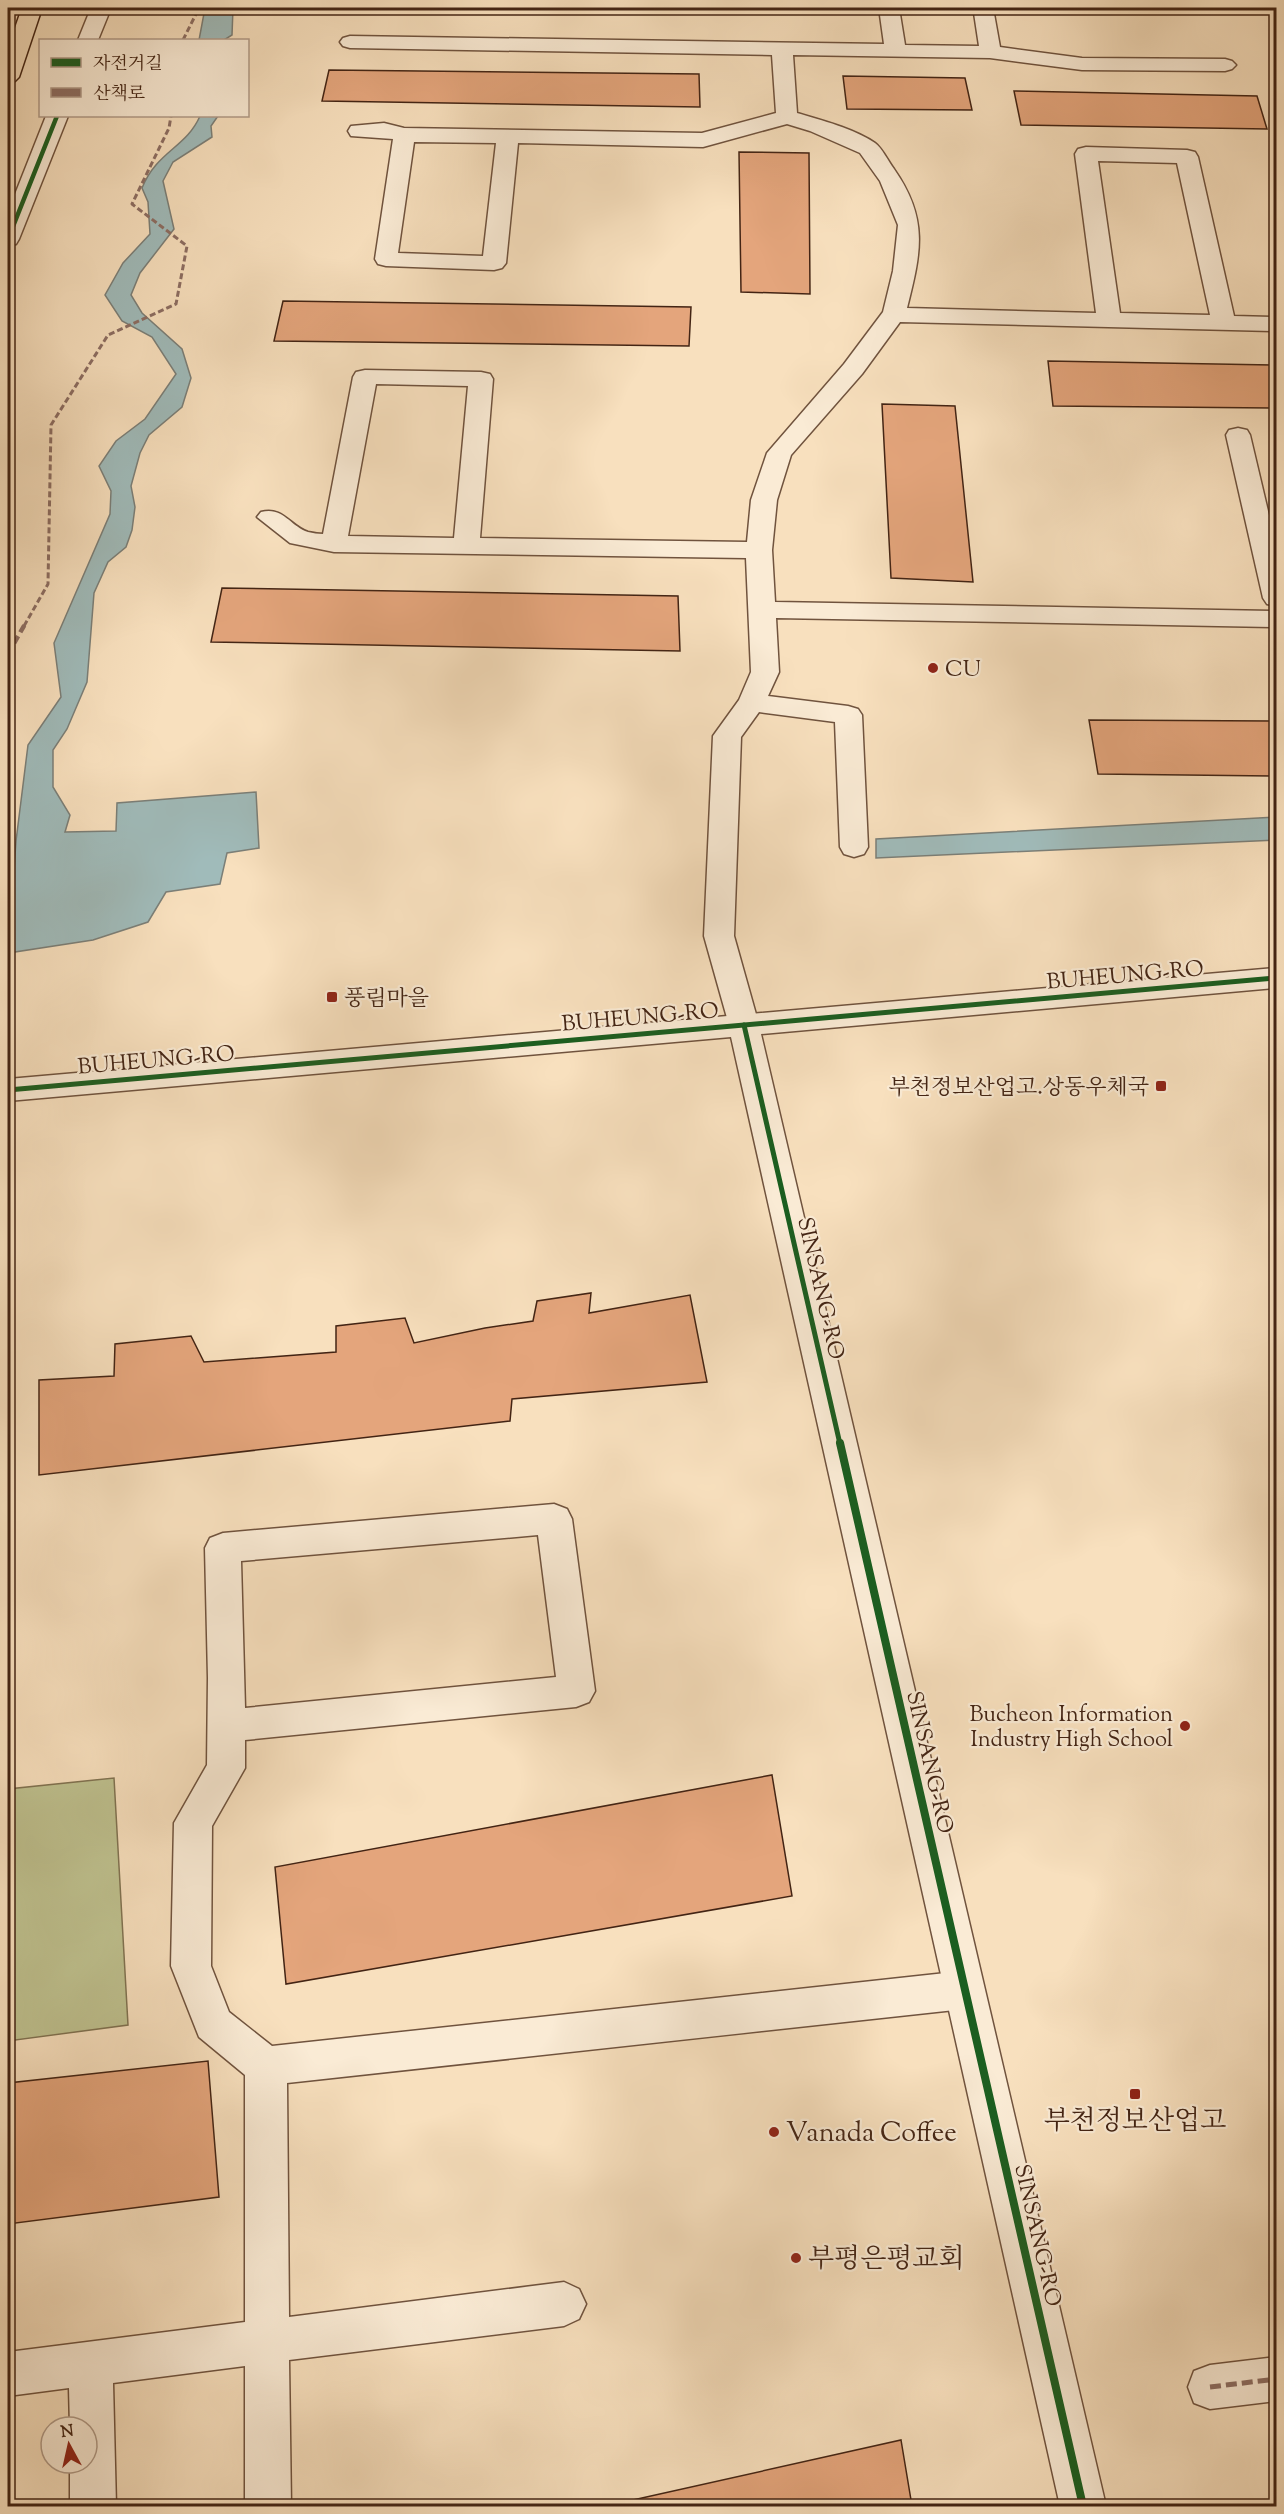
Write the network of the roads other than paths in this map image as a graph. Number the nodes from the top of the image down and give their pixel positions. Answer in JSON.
{"nodes":[{"id":1,"x":32,"y":8,"type":"edge"},
{"id":2,"x":101,"y":8,"type":"edge"},
{"id":3,"x":889,"y":8,"type":"edge"},
{"id":4,"x":977,"y":8,"type":"edge"},
{"id":5,"x":88,"y":39,"type":"edge"},
{"id":6,"x":350,"y":42,"type":"dead end"},
{"id":7,"x":782,"y":49,"type":"junction"},
{"id":8,"x":895,"y":51,"type":"junction"},
{"id":9,"x":990,"y":52,"type":"junction"},
{"id":10,"x":1225,"y":65,"type":"dead end"},
{"id":11,"x":8,"y":77,"type":"edge"},
{"id":12,"x":57,"y":117,"type":"edge"},
{"id":13,"x":787,"y":117,"type":"junction"},
{"id":14,"x":359,"y":131,"type":"dead end"},
{"id":15,"x":404,"y":135,"type":"junction"},
{"id":16,"x":508,"y":136,"type":"junction"},
{"id":17,"x":8,"y":239,"type":"edge"},
{"id":18,"x":894,"y":315,"type":"junction"},
{"id":19,"x":1108,"y":321,"type":"junction"},
{"id":20,"x":1224,"y":324,"type":"junction"},
{"id":21,"x":1276,"y":324,"type":"edge"},
{"id":22,"x":1238,"y":435,"type":"dead end"},
{"id":23,"x":270,"y":517,"type":"dead end"},
{"id":24,"x":334,"y":544,"type":"junction"},
{"id":25,"x":466,"y":546,"type":"junction"},
{"id":26,"x":759,"y":550,"type":"junction"},
{"id":27,"x":1276,"y":598,"type":"edge"},
{"id":28,"x":762,"y":610,"type":"junction"},
{"id":29,"x":1276,"y":619,"type":"edge"},
{"id":30,"x":752,"y":702,"type":"junction"},
{"id":31,"x":854,"y":846,"type":"dead end"},
{"id":32,"x":1276,"y":978,"type":"edge"},
{"id":33,"x":744,"y":1025,"type":"junction"},
{"id":34,"x":8,"y":1090,"type":"edge"},
{"id":35,"x":227,"y":1726,"type":"junction"},
{"id":36,"x":964,"y":1990,"type":"junction"},
{"id":37,"x":266,"y":2066,"type":"junction"},
{"id":38,"x":564,"y":2304,"type":"dead end"},
{"id":39,"x":267,"y":2342,"type":"junction"},
{"id":40,"x":92,"y":2363,"type":"junction"},
{"id":41,"x":8,"y":2374,"type":"edge"},
{"id":42,"x":1276,"y":2379,"type":"edge"},
{"id":43,"x":1210,"y":2387,"type":"dead end"},
{"id":44,"x":93,"y":2506,"type":"edge"},
{"id":45,"x":268,"y":2506,"type":"edge"},
{"id":46,"x":1083,"y":2506,"type":"edge"}],
"edges":[{"from":1,"to":11,"type":"highway"},
{"from":2,"to":5,"type":"street"},
{"from":3,"to":8,"type":"street"},
{"from":4,"to":9,"type":"street"},
{"from":6,"to":7,"type":"street"},
{"from":7,"to":8,"type":"street"},
{"from":7,"to":13,"type":"street"},
{"from":8,"to":9,"type":"street"},
{"from":9,"to":10,"type":"street"},
{"from":12,"to":17,"type":"street"},
{"from":13,"to":16,"type":"street"},
{"from":13,"to":18,"type":"street"},
{"from":14,"to":15,"type":"street"},
{"from":15,"to":16,"type":"street"},
{"from":15,"to":16,"type":"street"},
{"from":18,"to":19,"type":"street"},
{"from":18,"to":26,"type":"street","name":"SINSANG-RO"},
{"from":19,"to":20,"type":"street"},
{"from":19,"to":20,"type":"street"},
{"from":20,"to":21,"type":"street"},
{"from":22,"to":27,"type":"street"},
{"from":23,"to":24,"type":"street"},
{"from":24,"to":25,"type":"street"},
{"from":24,"to":25,"type":"street"},
{"from":25,"to":26,"type":"street"},
{"from":26,"to":28,"type":"street","name":"SINSANG-RO"},
{"from":28,"to":29,"type":"street"},
{"from":28,"to":30,"type":"street","name":"SINSANG-RO"},
{"from":30,"to":31,"type":"street"},
{"from":30,"to":33,"type":"street","name":"SINSANG-RO"},
{"from":32,"to":33,"type":"street","name":"BUHEUNG-RO"},
{"from":33,"to":34,"type":"street","name":"BUHEUNG-RO"},
{"from":33,"to":36,"type":"street","name":"SINSANG-RO"},
{"from":35,"to":35,"type":"street"},
{"from":35,"to":37,"type":"street"},
{"from":36,"to":37,"type":"street"},
{"from":36,"to":46,"type":"street","name":"SINSANG-RO"},
{"from":37,"to":39,"type":"street"},
{"from":38,"to":39,"type":"street"},
{"from":39,"to":40,"type":"street"},
{"from":39,"to":45,"type":"street"},
{"from":40,"to":41,"type":"street"},
{"from":40,"to":44,"type":"street"},
{"from":42,"to":43,"type":"street"}]}
